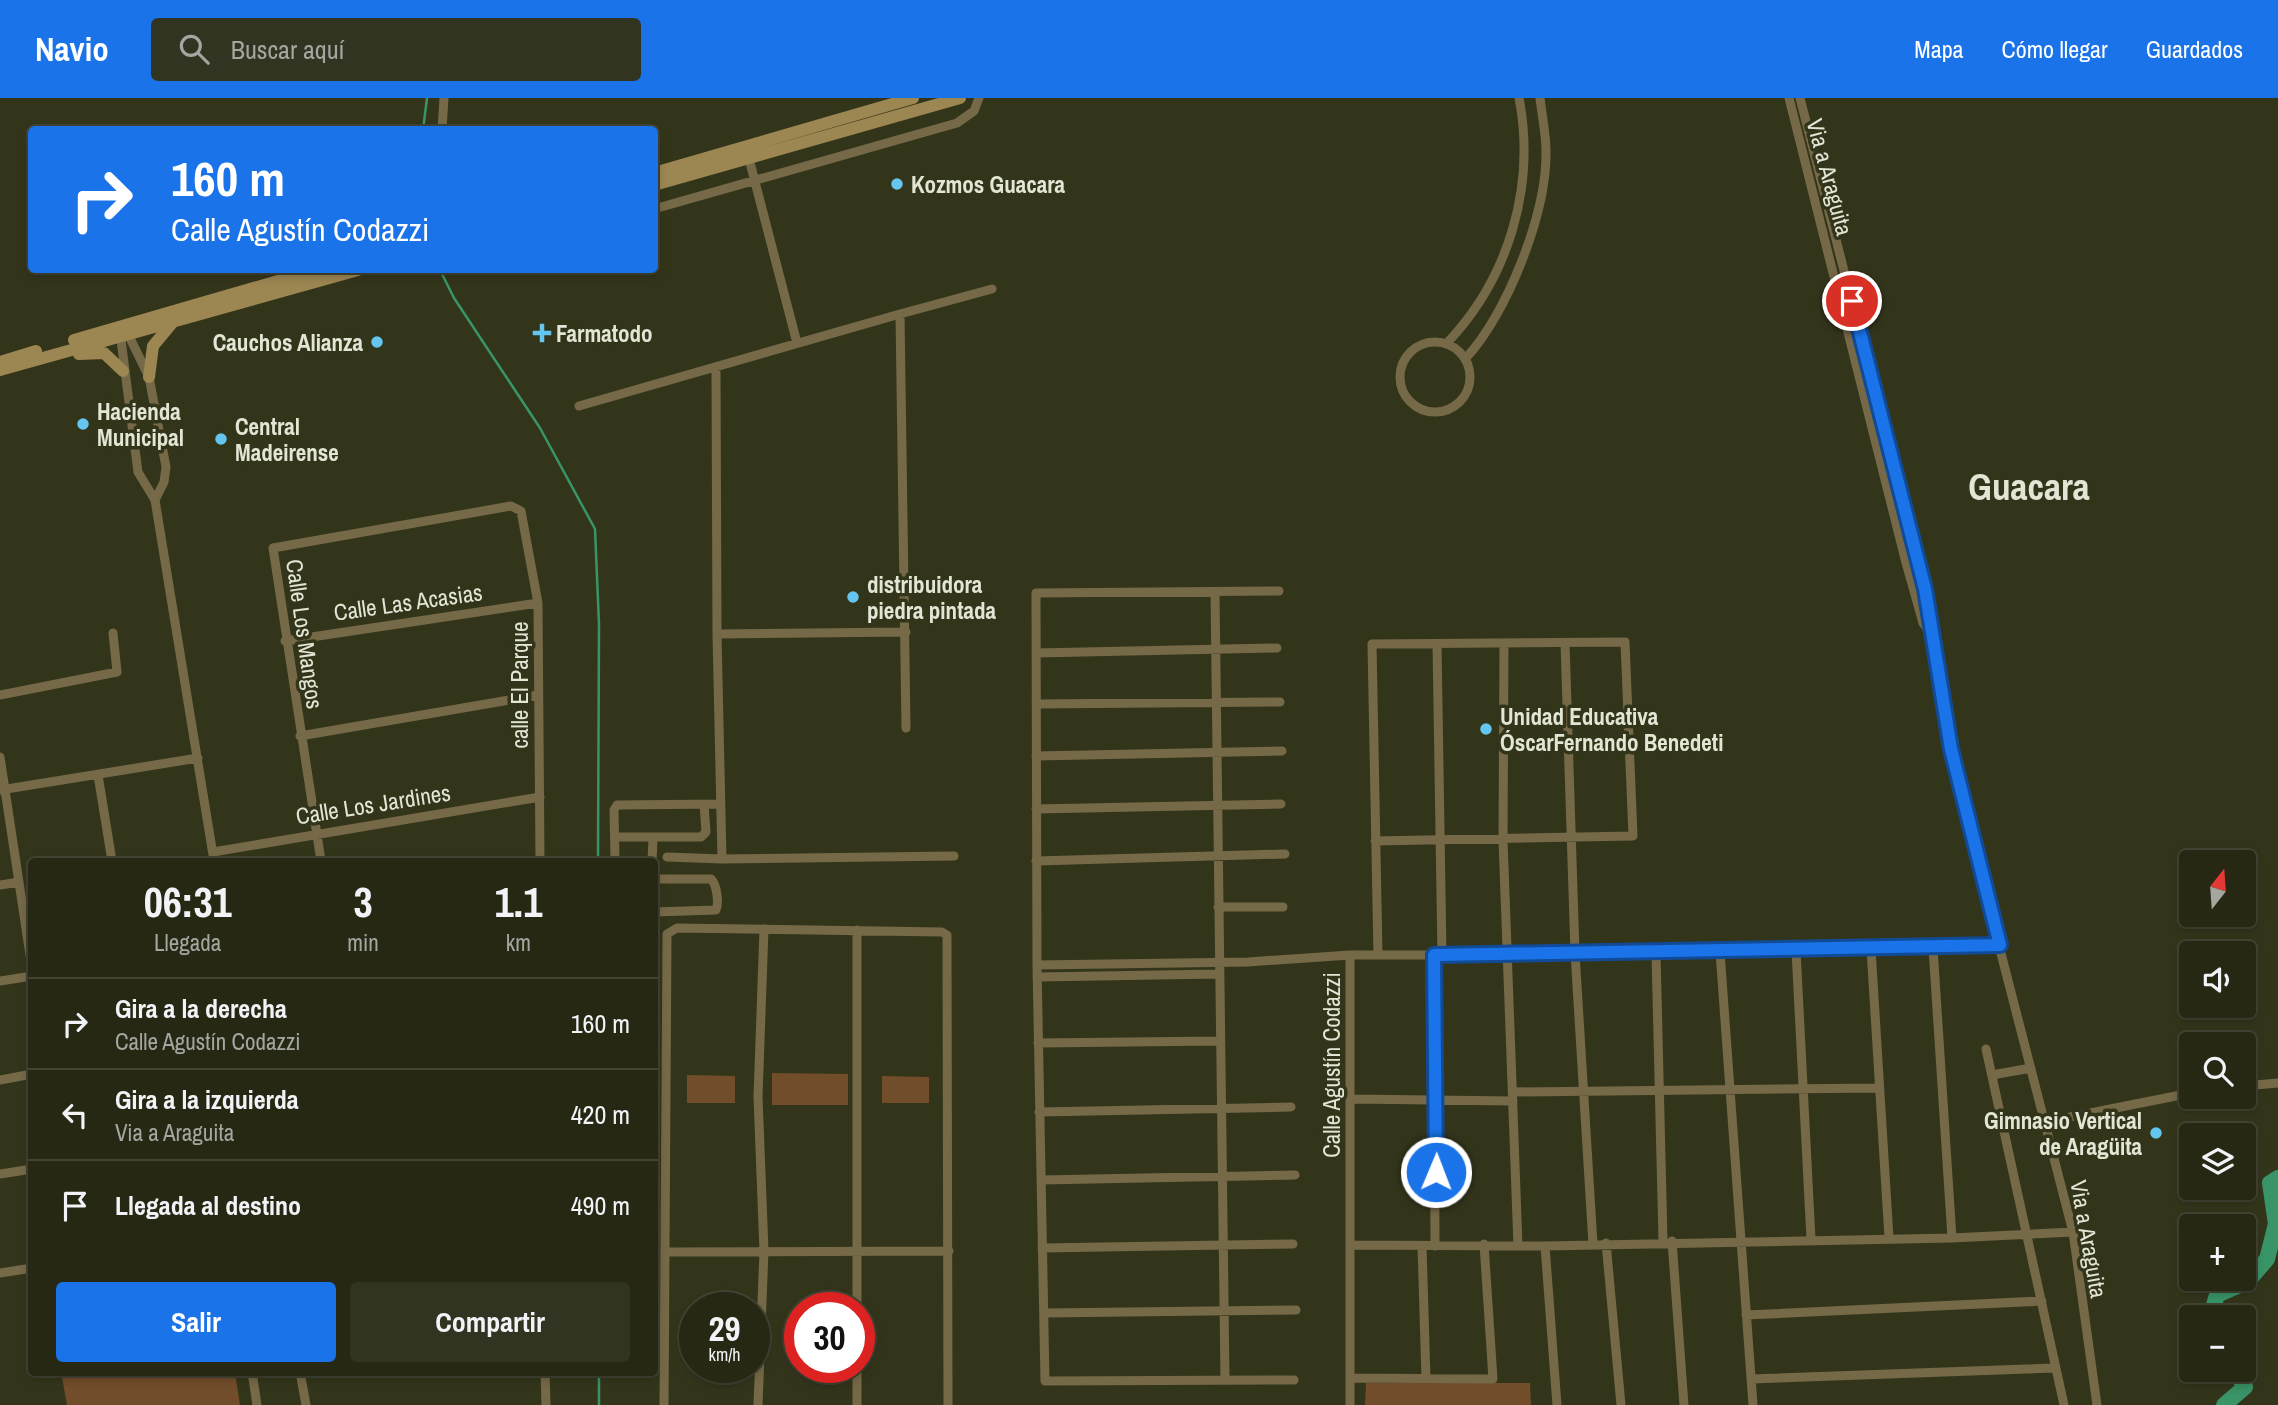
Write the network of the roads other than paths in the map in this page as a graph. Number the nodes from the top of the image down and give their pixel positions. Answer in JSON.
{"nodes":[{"id":1,"x":444,"y":98,"type":"edge"},
{"id":2,"x":960,"y":98,"type":"edge"},
{"id":3,"x":979,"y":98,"type":"edge"},
{"id":4,"x":1519,"y":98,"type":"edge"},
{"id":5,"x":1540,"y":98,"type":"edge"},
{"id":6,"x":1789,"y":98,"type":"edge"},
{"id":7,"x":1800,"y":98,"type":"edge"},
{"id":8,"x":904,"y":103,"type":"edge"},
{"id":9,"x":442,"y":126,"type":"edge"},
{"id":10,"x":747,"y":152,"type":"junction"},
{"id":11,"x":658,"y":172,"type":"edge"},
{"id":12,"x":754,"y":182,"type":"junction"},
{"id":13,"x":658,"y":184,"type":"edge"},
{"id":14,"x":658,"y":208,"type":"edge"},
{"id":15,"x":306,"y":273,"type":"edge"},
{"id":16,"x":347,"y":273,"type":"edge"},
{"id":17,"x":992,"y":289,"type":"dead end"},
{"id":18,"x":900,"y":314,"type":"junction"},
{"id":19,"x":174,"y":320,"type":"junction"},
{"id":20,"x":123,"y":330,"type":"junction"},
{"id":21,"x":797,"y":343,"type":"junction"},
{"id":22,"x":1447,"y":343,"type":"junction"},
{"id":23,"x":1465,"y":358,"type":"junction"},
{"id":24,"x":0,"y":362,"type":"edge"},
{"id":25,"x":27,"y":363,"type":"junction"},
{"id":26,"x":716,"y":367,"type":"junction"},
{"id":27,"x":0,"y":370,"type":"edge"},
{"id":28,"x":123,"y":371,"type":"junction"},
{"id":29,"x":149,"y":377,"type":"junction"},
{"id":30,"x":579,"y":406,"type":"dead end"},
{"id":31,"x":155,"y":500,"type":"junction"},
{"id":32,"x":521,"y":510,"type":"joint"},
{"id":33,"x":1279,"y":591,"type":"dead end"},
{"id":34,"x":1215,"y":592,"type":"junction"},
{"id":35,"x":538,"y":603,"type":"junction"},
{"id":36,"x":1930,"y":631,"type":"junction"},
{"id":37,"x":906,"y":632,"type":"junction"},
{"id":38,"x":113,"y":633,"type":"dead end"},
{"id":39,"x":717,"y":634,"type":"junction"},
{"id":40,"x":285,"y":641,"type":"junction"},
{"id":41,"x":1504,"y":643,"type":"junction"},
{"id":42,"x":1565,"y":643,"type":"junction"},
{"id":43,"x":1437,"y":644,"type":"junction"},
{"id":44,"x":1277,"y":648,"type":"dead end"},
{"id":45,"x":1216,"y":649,"type":"junction"},
{"id":46,"x":1036,"y":653,"type":"junction"},
{"id":47,"x":0,"y":695,"type":"edge"},
{"id":48,"x":537,"y":695,"type":"junction"},
{"id":49,"x":1280,"y":702,"type":"dead end"},
{"id":50,"x":1216,"y":703,"type":"junction"},
{"id":51,"x":1036,"y":704,"type":"junction"},
{"id":52,"x":906,"y":728,"type":"dead end"},
{"id":53,"x":300,"y":736,"type":"junction"},
{"id":54,"x":1282,"y":751,"type":"dead end"},
{"id":55,"x":1216,"y":753,"type":"junction"},
{"id":56,"x":0,"y":757,"type":"edge"},
{"id":57,"x":1036,"y":757,"type":"junction"},
{"id":58,"x":198,"y":758,"type":"junction"},
{"id":59,"x":98,"y":775,"type":"junction"},
{"id":60,"x":2,"y":789,"type":"edge"},
{"id":61,"x":540,"y":797,"type":"junction"},
{"id":62,"x":704,"y":804,"type":"junction"},
{"id":63,"x":720,"y":804,"type":"junction"},
{"id":64,"x":1281,"y":804,"type":"dead end"},
{"id":65,"x":1217,"y":806,"type":"junction"},
{"id":66,"x":1036,"y":809,"type":"junction"},
{"id":67,"x":317,"y":836,"type":"junction"},
{"id":68,"x":615,"y":837,"type":"junction"},
{"id":69,"x":1571,"y":838,"type":"junction"},
{"id":70,"x":653,"y":839,"type":"junction"},
{"id":71,"x":1503,"y":840,"type":"junction"},
{"id":72,"x":1375,"y":841,"type":"junction"},
{"id":73,"x":1441,"y":841,"type":"junction"},
{"id":74,"x":1285,"y":854,"type":"dead end"},
{"id":75,"x":1217,"y":855,"type":"junction"},
{"id":76,"x":214,"y":856,"type":"edge"},
{"id":77,"x":954,"y":856,"type":"dead end"},
{"id":78,"x":112,"y":858,"type":"edge"},
{"id":79,"x":321,"y":858,"type":"edge"},
{"id":80,"x":540,"y":858,"type":"edge"},
{"id":81,"x":615,"y":858,"type":"edge"},
{"id":82,"x":652,"y":858,"type":"edge"},
{"id":83,"x":667,"y":858,"type":"dead end"},
{"id":84,"x":722,"y":859,"type":"junction"},
{"id":85,"x":1036,"y":861,"type":"junction"},
{"id":86,"x":658,"y":879,"type":"edge"},
{"id":87,"x":19,"y":882,"type":"junction"},
{"id":88,"x":0,"y":885,"type":"edge"},
{"id":89,"x":1217,"y":907,"type":"junction"},
{"id":90,"x":1283,"y":907,"type":"dead end"},
{"id":91,"x":658,"y":912,"type":"edge"},
{"id":92,"x":764,"y":929,"type":"junction"},
{"id":93,"x":857,"y":930,"type":"junction"},
{"id":94,"x":28,"y":942,"type":"edge"},
{"id":95,"x":2000,"y":945,"type":"junction"},
{"id":96,"x":1933,"y":948,"type":"junction"},
{"id":97,"x":1871,"y":949,"type":"junction"},
{"id":98,"x":1796,"y":951,"type":"junction"},
{"id":99,"x":1509,"y":953,"type":"junction"},
{"id":100,"x":1575,"y":953,"type":"junction"},
{"id":101,"x":1720,"y":953,"type":"junction"},
{"id":102,"x":1656,"y":954,"type":"junction"},
{"id":103,"x":1350,"y":955,"type":"junction"},
{"id":104,"x":1378,"y":955,"type":"junction"},
{"id":105,"x":1438,"y":955,"type":"junction"},
{"id":106,"x":1218,"y":962,"type":"junction"},
{"id":107,"x":1037,"y":965,"type":"junction"},
{"id":108,"x":1218,"y":974,"type":"junction"},
{"id":109,"x":28,"y":977,"type":"edge"},
{"id":110,"x":1037,"y":977,"type":"junction"},
{"id":111,"x":0,"y":981,"type":"edge"},
{"id":112,"x":1219,"y":1041,"type":"junction"},
{"id":113,"x":1038,"y":1043,"type":"junction"},
{"id":114,"x":1986,"y":1049,"type":"dead end"},
{"id":115,"x":2031,"y":1068,"type":"junction"},
{"id":116,"x":28,"y":1075,"type":"edge"},
{"id":117,"x":1992,"y":1075,"type":"junction"},
{"id":118,"x":0,"y":1080,"type":"edge"},
{"id":119,"x":2278,"y":1083,"type":"edge"},
{"id":120,"x":2256,"y":1085,"type":"edge"},
{"id":121,"x":1878,"y":1088,"type":"junction"},
{"id":122,"x":1802,"y":1089,"type":"junction"},
{"id":123,"x":1585,"y":1090,"type":"junction"},
{"id":124,"x":1657,"y":1090,"type":"junction"},
{"id":125,"x":1732,"y":1091,"type":"junction"},
{"id":126,"x":2179,"y":1095,"type":"edge"},
{"id":127,"x":1513,"y":1097,"type":"junction"},
{"id":128,"x":1352,"y":1099,"type":"junction"},
{"id":129,"x":1437,"y":1099,"type":"junction"},
{"id":130,"x":1291,"y":1107,"type":"dead end"},
{"id":131,"x":1220,"y":1108,"type":"junction"},
{"id":132,"x":1039,"y":1112,"type":"junction"},
{"id":133,"x":2045,"y":1122,"type":"junction"},
{"id":134,"x":28,"y":1170,"type":"edge"},
{"id":135,"x":0,"y":1174,"type":"edge"},
{"id":136,"x":1295,"y":1175,"type":"dead end"},
{"id":137,"x":1222,"y":1176,"type":"junction"},
{"id":138,"x":1041,"y":1180,"type":"junction"},
{"id":139,"x":2073,"y":1232,"type":"junction"},
{"id":140,"x":2025,"y":1235,"type":"junction"},
{"id":141,"x":1889,"y":1238,"type":"junction"},
{"id":142,"x":1952,"y":1238,"type":"junction"},
{"id":143,"x":1811,"y":1239,"type":"junction"},
{"id":144,"x":1739,"y":1240,"type":"junction"},
{"id":145,"x":1668,"y":1241,"type":"junction"},
{"id":146,"x":1606,"y":1243,"type":"junction"},
{"id":147,"x":1293,"y":1244,"type":"dead end"},
{"id":148,"x":1484,"y":1244,"type":"junction"},
{"id":149,"x":1593,"y":1244,"type":"junction"},
{"id":150,"x":1223,"y":1245,"type":"junction"},
{"id":151,"x":1351,"y":1245,"type":"junction"},
{"id":152,"x":1435,"y":1245,"type":"junction"},
{"id":153,"x":1422,"y":1246,"type":"junction"},
{"id":154,"x":1518,"y":1246,"type":"junction"},
{"id":155,"x":1545,"y":1246,"type":"junction"},
{"id":156,"x":1042,"y":1248,"type":"junction"},
{"id":157,"x":764,"y":1251,"type":"junction"},
{"id":158,"x":857,"y":1251,"type":"junction"},
{"id":159,"x":949,"y":1251,"type":"junction"},
{"id":160,"x":665,"y":1252,"type":"junction"},
{"id":161,"x":28,"y":1269,"type":"edge"},
{"id":162,"x":0,"y":1273,"type":"edge"},
{"id":163,"x":857,"y":1292,"type":"edge"},
{"id":164,"x":2042,"y":1301,"type":"junction"},
{"id":165,"x":1296,"y":1310,"type":"dead end"},
{"id":166,"x":1224,"y":1311,"type":"junction"},
{"id":167,"x":1044,"y":1313,"type":"junction"},
{"id":168,"x":1746,"y":1315,"type":"junction"},
{"id":169,"x":2055,"y":1368,"type":"junction"},
{"id":170,"x":252,"y":1376,"type":"edge"},
{"id":171,"x":301,"y":1376,"type":"edge"},
{"id":172,"x":545,"y":1376,"type":"edge"},
{"id":173,"x":1350,"y":1378,"type":"junction"},
{"id":174,"x":1426,"y":1379,"type":"junction"},
{"id":175,"x":1751,"y":1379,"type":"junction"},
{"id":176,"x":1225,"y":1380,"type":"junction"},
{"id":177,"x":1294,"y":1380,"type":"dead end"},
{"id":178,"x":857,"y":1383,"type":"edge"},
{"id":179,"x":257,"y":1405,"type":"edge"},
{"id":180,"x":306,"y":1405,"type":"edge"},
{"id":181,"x":545,"y":1405,"type":"edge"},
{"id":182,"x":664,"y":1405,"type":"edge"},
{"id":183,"x":758,"y":1405,"type":"edge"},
{"id":184,"x":857,"y":1405,"type":"edge"},
{"id":185,"x":948,"y":1405,"type":"edge"},
{"id":186,"x":1350,"y":1405,"type":"edge"},
{"id":187,"x":1557,"y":1405,"type":"edge"},
{"id":188,"x":1621,"y":1405,"type":"edge"},
{"id":189,"x":1684,"y":1405,"type":"edge"},
{"id":190,"x":1753,"y":1405,"type":"edge"},
{"id":191,"x":2064,"y":1405,"type":"edge"},
{"id":192,"x":2097,"y":1405,"type":"edge"}],
"edges":[{"from":1,"to":9,"type":"street"},
{"from":2,"to":8,"type":"main road"},
{"from":3,"to":12,"type":"street"},
{"from":4,"to":22,"type":"street"},
{"from":5,"to":23,"type":"street"},
{"from":6,"to":36,"type":"street","name":"Via a Araguita"},
{"from":7,"to":36,"type":"street","name":"Via a Araguita"},
{"from":8,"to":10,"type":"main road"},
{"from":10,"to":11,"type":"main road"},
{"from":10,"to":12,"type":"street"},
{"from":10,"to":13,"type":"main road"},
{"from":12,"to":14,"type":"street"},
{"from":12,"to":21,"type":"street"},
{"from":15,"to":20,"type":"main road"},
{"from":16,"to":19,"type":"main road"},
{"from":17,"to":18,"type":"street"},
{"from":18,"to":21,"type":"street"},
{"from":18,"to":37,"type":"street"},
{"from":19,"to":20,"type":"main road"},
{"from":19,"to":29,"type":"main road"},
{"from":20,"to":24,"type":"main road"},
{"from":20,"to":25,"type":"main road"},
{"from":20,"to":28,"type":"street"},
{"from":20,"to":29,"type":"street"},
{"from":21,"to":26,"type":"street"},
{"from":22,"to":23,"type":"street"},
{"from":22,"to":23,"type":"street"},
{"from":25,"to":27,"type":"main road"},
{"from":25,"to":28,"type":"main road"},
{"from":26,"to":30,"type":"street"},
{"from":26,"to":39,"type":"street"},
{"from":28,"to":31,"type":"street"},
{"from":29,"to":31,"type":"street"},
{"from":31,"to":58,"type":"street"},
{"from":32,"to":35,"type":"street","name":"calle El Parque"},
{"from":32,"to":40,"type":"street","name":"Calle Los Mangos"},
{"from":33,"to":34,"type":"street"},
{"from":34,"to":45,"type":"street"},
{"from":34,"to":46,"type":"street"},
{"from":35,"to":40,"type":"street","name":"Calle Las Acasias"},
{"from":35,"to":48,"type":"street","name":"calle El Parque"},
{"from":36,"to":95,"type":"street","name":"Via a Araguita"},
{"from":37,"to":39,"type":"street"},
{"from":37,"to":52,"type":"street"},
{"from":38,"to":47,"type":"street"},
{"from":39,"to":63,"type":"street"},
{"from":40,"to":53,"type":"street","name":"Calle Los Mangos"},
{"from":41,"to":42,"type":"street"},
{"from":41,"to":43,"type":"street"},
{"from":41,"to":71,"type":"street"},
{"from":42,"to":69,"type":"street"},
{"from":42,"to":69,"type":"street"},
{"from":43,"to":72,"type":"street"},
{"from":43,"to":73,"type":"street"},
{"from":44,"to":45,"type":"street"},
{"from":45,"to":46,"type":"street"},
{"from":45,"to":50,"type":"street"},
{"from":46,"to":51,"type":"street"},
{"from":48,"to":53,"type":"street"},
{"from":48,"to":61,"type":"street","name":"calle El Parque"},
{"from":49,"to":50,"type":"street"},
{"from":50,"to":51,"type":"street"},
{"from":50,"to":55,"type":"street"},
{"from":51,"to":57,"type":"street"},
{"from":53,"to":67,"type":"street","name":"Calle Los Mangos"},
{"from":54,"to":55,"type":"street"},
{"from":55,"to":57,"type":"street"},
{"from":55,"to":65,"type":"street"},
{"from":56,"to":60,"type":"street"},
{"from":57,"to":66,"type":"street"},
{"from":58,"to":59,"type":"street"},
{"from":58,"to":76,"type":"street"},
{"from":59,"to":60,"type":"street"},
{"from":59,"to":78,"type":"street"},
{"from":60,"to":87,"type":"street"},
{"from":61,"to":67,"type":"street","name":"Calle Los Jardines"},
{"from":61,"to":80,"type":"street","name":"calle El Parque"},
{"from":62,"to":63,"type":"street"},
{"from":62,"to":68,"type":"street"},
{"from":62,"to":70,"type":"street"},
{"from":63,"to":84,"type":"street"},
{"from":64,"to":65,"type":"street"},
{"from":65,"to":66,"type":"street"},
{"from":65,"to":75,"type":"street"},
{"from":66,"to":85,"type":"street"},
{"from":67,"to":76,"type":"street","name":"Calle Los Jardines"},
{"from":67,"to":79,"type":"street"},
{"from":68,"to":70,"type":"street"},
{"from":68,"to":81,"type":"street"},
{"from":69,"to":71,"type":"street"},
{"from":69,"to":100,"type":"street"},
{"from":70,"to":82,"type":"street"},
{"from":71,"to":73,"type":"street"},
{"from":71,"to":99,"type":"street"},
{"from":72,"to":73,"type":"street"},
{"from":72,"to":104,"type":"street"},
{"from":73,"to":105,"type":"street"},
{"from":74,"to":75,"type":"street"},
{"from":75,"to":85,"type":"street"},
{"from":75,"to":89,"type":"street"},
{"from":77,"to":84,"type":"street"},
{"from":83,"to":84,"type":"street"},
{"from":85,"to":107,"type":"street"},
{"from":86,"to":91,"type":"street"},
{"from":87,"to":88,"type":"street"},
{"from":87,"to":94,"type":"street"},
{"from":89,"to":90,"type":"street"},
{"from":89,"to":106,"type":"street"},
{"from":92,"to":93,"type":"street"},
{"from":92,"to":157,"type":"street"},
{"from":92,"to":160,"type":"street"},
{"from":93,"to":158,"type":"street"},
{"from":93,"to":159,"type":"street"},
{"from":95,"to":96,"type":"street","name":"Calle Agustín Codazzi"},
{"from":95,"to":115,"type":"street","name":"Via a Araguita"},
{"from":96,"to":97,"type":"street","name":"Calle Agustín Codazzi"},
{"from":96,"to":142,"type":"street"},
{"from":97,"to":98,"type":"street","name":"Calle Agustín Codazzi"},
{"from":97,"to":121,"type":"street"},
{"from":98,"to":101,"type":"street","name":"Calle Agustín Codazzi"},
{"from":98,"to":122,"type":"street"},
{"from":99,"to":100,"type":"street","name":"Calle Agustín Codazzi"},
{"from":99,"to":105,"type":"street","name":"Calle Agustín Codazzi"},
{"from":99,"to":127,"type":"street"},
{"from":100,"to":102,"type":"street","name":"Calle Agustín Codazzi"},
{"from":100,"to":123,"type":"street"},
{"from":101,"to":102,"type":"street","name":"Calle Agustín Codazzi"},
{"from":101,"to":125,"type":"street"},
{"from":102,"to":124,"type":"street"},
{"from":103,"to":104,"type":"street","name":"Calle Agustín Codazzi"},
{"from":103,"to":106,"type":"street"},
{"from":103,"to":128,"type":"street","name":"Calle Agustín Codazzi"},
{"from":104,"to":105,"type":"street","name":"Calle Agustín Codazzi"},
{"from":105,"to":129,"type":"street"},
{"from":106,"to":107,"type":"street"},
{"from":106,"to":108,"type":"street"},
{"from":107,"to":110,"type":"street"},
{"from":108,"to":110,"type":"street"},
{"from":108,"to":112,"type":"street"},
{"from":109,"to":111,"type":"street"},
{"from":110,"to":113,"type":"street"},
{"from":112,"to":113,"type":"street"},
{"from":112,"to":131,"type":"street"},
{"from":113,"to":132,"type":"street"},
{"from":114,"to":117,"type":"street"},
{"from":115,"to":117,"type":"street"},
{"from":115,"to":133,"type":"street","name":"Via a Araguita"},
{"from":116,"to":118,"type":"street"},
{"from":117,"to":140,"type":"street"},
{"from":119,"to":120,"type":"street"},
{"from":121,"to":122,"type":"street"},
{"from":121,"to":141,"type":"street"},
{"from":122,"to":125,"type":"street"},
{"from":122,"to":143,"type":"street"},
{"from":123,"to":124,"type":"street"},
{"from":123,"to":127,"type":"street"},
{"from":123,"to":149,"type":"street"},
{"from":124,"to":125,"type":"street"},
{"from":124,"to":145,"type":"street"},
{"from":125,"to":144,"type":"street"},
{"from":126,"to":133,"type":"street"},
{"from":127,"to":129,"type":"street"},
{"from":127,"to":154,"type":"street"},
{"from":128,"to":129,"type":"street"},
{"from":128,"to":151,"type":"street","name":"Calle Agustín Codazzi"},
{"from":129,"to":152,"type":"street"},
{"from":130,"to":131,"type":"street"},
{"from":131,"to":132,"type":"street"},
{"from":131,"to":137,"type":"street"},
{"from":132,"to":138,"type":"street"},
{"from":133,"to":139,"type":"street","name":"Via a Araguita"},
{"from":134,"to":135,"type":"street"},
{"from":136,"to":137,"type":"street"},
{"from":137,"to":138,"type":"street"},
{"from":137,"to":150,"type":"street"},
{"from":138,"to":156,"type":"street"},
{"from":139,"to":140,"type":"street"},
{"from":139,"to":192,"type":"street","name":"Via a Araguita"},
{"from":140,"to":142,"type":"street"},
{"from":140,"to":164,"type":"street"},
{"from":141,"to":142,"type":"street"},
{"from":141,"to":143,"type":"street"},
{"from":143,"to":144,"type":"street"},
{"from":144,"to":145,"type":"street"},
{"from":144,"to":168,"type":"street"},
{"from":145,"to":146,"type":"street"},
{"from":145,"to":189,"type":"street"},
{"from":146,"to":149,"type":"street"},
{"from":146,"to":188,"type":"street"},
{"from":147,"to":150,"type":"street"},
{"from":148,"to":152,"type":"street"},
{"from":148,"to":154,"type":"street"},
{"from":148,"to":174,"type":"street"},
{"from":149,"to":155,"type":"street"},
{"from":150,"to":156,"type":"street"},
{"from":150,"to":166,"type":"street"},
{"from":151,"to":153,"type":"street"},
{"from":151,"to":173,"type":"street","name":"Calle Agustín Codazzi"},
{"from":152,"to":153,"type":"street"},
{"from":153,"to":174,"type":"street"},
{"from":154,"to":155,"type":"street"},
{"from":155,"to":187,"type":"street"},
{"from":156,"to":167,"type":"street"},
{"from":157,"to":158,"type":"street"},
{"from":157,"to":160,"type":"street"},
{"from":157,"to":183,"type":"street"},
{"from":158,"to":159,"type":"street"},
{"from":158,"to":163,"type":"street"},
{"from":159,"to":185,"type":"street"},
{"from":160,"to":182,"type":"street"},
{"from":161,"to":162,"type":"street"},
{"from":164,"to":168,"type":"street"},
{"from":164,"to":169,"type":"street"},
{"from":165,"to":166,"type":"street"},
{"from":166,"to":167,"type":"street"},
{"from":166,"to":176,"type":"street"},
{"from":167,"to":176,"type":"street"},
{"from":168,"to":175,"type":"street"},
{"from":169,"to":175,"type":"street"},
{"from":169,"to":191,"type":"street"},
{"from":170,"to":179,"type":"street"},
{"from":171,"to":180,"type":"street"},
{"from":172,"to":181,"type":"street"},
{"from":173,"to":174,"type":"street"},
{"from":173,"to":186,"type":"street","name":"Calle Agustín Codazzi"},
{"from":175,"to":190,"type":"street"},
{"from":176,"to":177,"type":"street"},
{"from":178,"to":184,"type":"street"}]}
